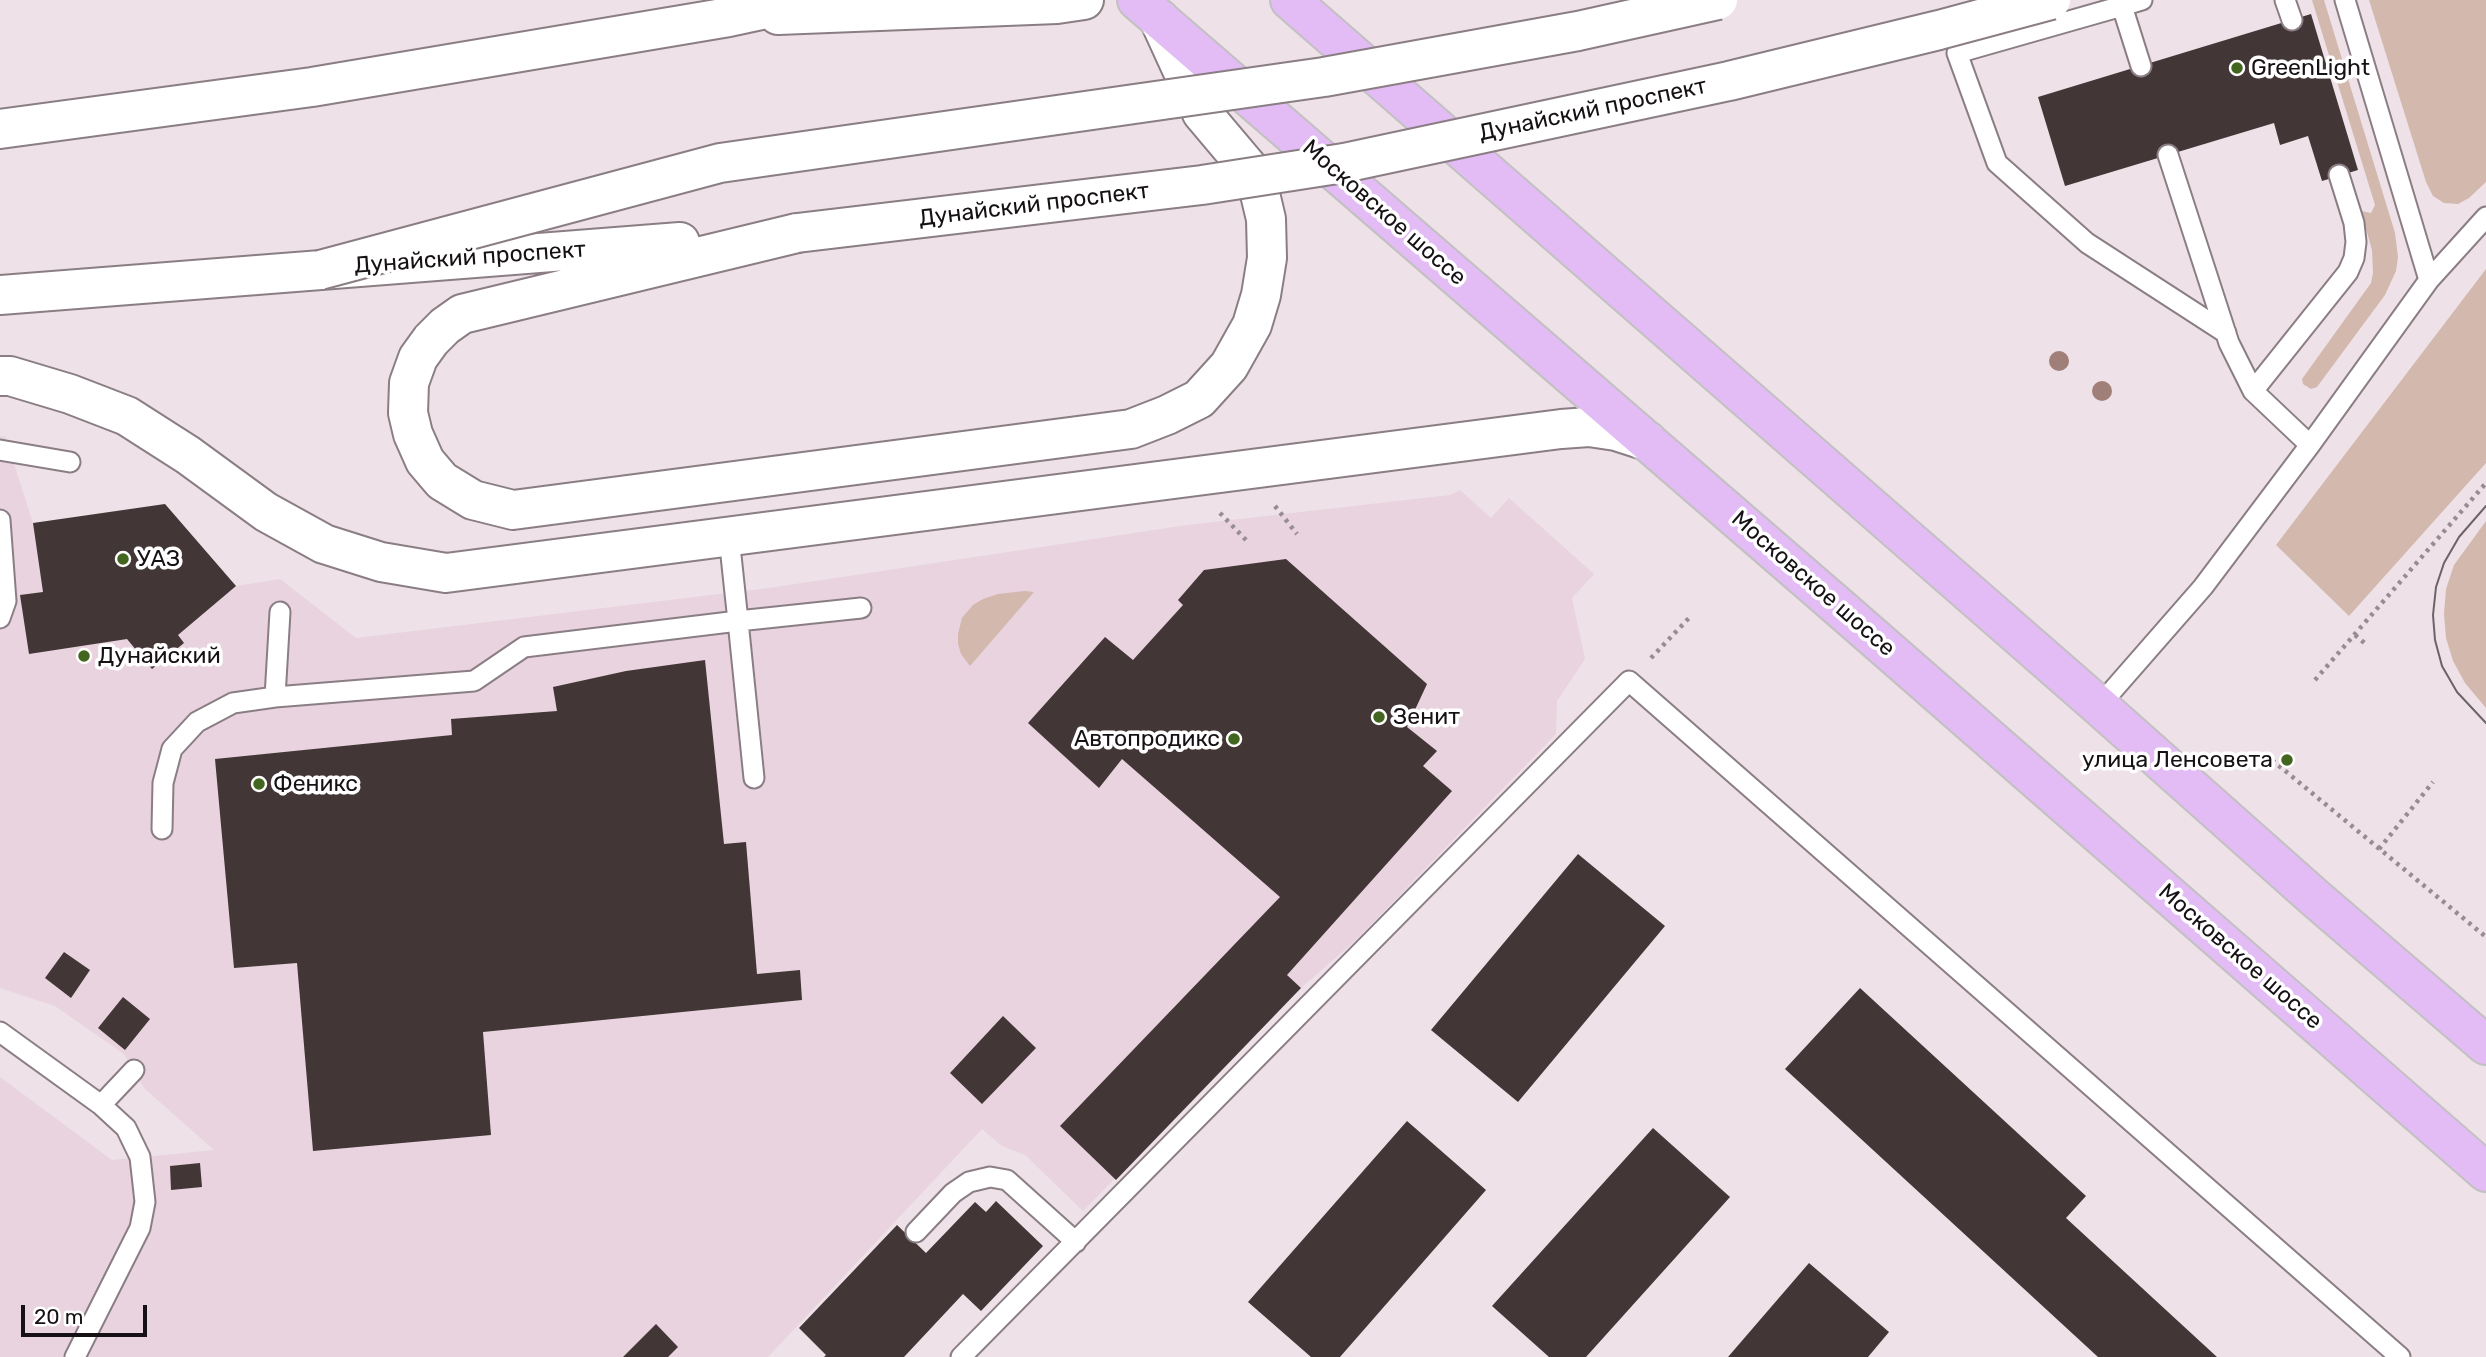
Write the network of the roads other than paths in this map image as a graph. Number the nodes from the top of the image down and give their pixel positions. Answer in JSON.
{"nodes":[{"id":1,"x":808,"y":0,"type":"edge"},
{"id":2,"x":1084,"y":0,"type":"edge"},
{"id":3,"x":1290,"y":0,"type":"edge"},
{"id":4,"x":1718,"y":0,"type":"edge"},
{"id":5,"x":2051,"y":0,"type":"edge"},
{"id":6,"x":2142,"y":0,"type":"edge"},
{"id":7,"x":2285,"y":0,"type":"edge"},
{"id":8,"x":2345,"y":0,"type":"edge"},
{"id":9,"x":2121,"y":3,"type":"edge"},
{"id":10,"x":1148,"y":9,"type":"edge"},
{"id":11,"x":729,"y":16,"type":"junction"},
{"id":12,"x":2292,"y":20,"type":"dead end"},
{"id":13,"x":2141,"y":66,"type":"dead end"},
{"id":14,"x":0,"y":129,"type":"edge"},
{"id":15,"x":2168,"y":155,"type":"dead end"},
{"id":16,"x":2339,"y":175,"type":"dead end"},
{"id":17,"x":2486,"y":217,"type":"edge"},
{"id":18,"x":797,"y":233,"type":"junction"},
{"id":19,"x":320,"y":270,"type":"junction"},
{"id":20,"x":2429,"y":280,"type":"junction"},
{"id":21,"x":0,"y":295,"type":"edge"},
{"id":22,"x":2226,"y":333,"type":"junction"},
{"id":23,"x":0,"y":376,"type":"edge"},
{"id":24,"x":2253,"y":391,"type":"junction"},
{"id":25,"x":1647,"y":441,"type":"junction"},
{"id":26,"x":2310,"y":446,"type":"junction"},
{"id":27,"x":0,"y":450,"type":"edge"},
{"id":28,"x":70,"y":462,"type":"dead end"},
{"id":29,"x":0,"y":520,"type":"edge"},
{"id":30,"x":729,"y":537,"type":"junction"},
{"id":31,"x":861,"y":608,"type":"dead end"},
{"id":32,"x":280,"y":612,"type":"dead end"},
{"id":33,"x":0,"y":618,"type":"edge"},
{"id":34,"x":738,"y":621,"type":"junction"},
{"id":35,"x":275,"y":697,"type":"junction"},
{"id":36,"x":2099,"y":706,"type":"junction"},
{"id":37,"x":754,"y":778,"type":"dead end"},
{"id":38,"x":162,"y":829,"type":"dead end"},
{"id":39,"x":0,"y":1032,"type":"edge"},
{"id":40,"x":2486,"y":1045,"type":"edge"},
{"id":41,"x":134,"y":1070,"type":"dead end"},
{"id":42,"x":102,"y":1105,"type":"junction"},
{"id":43,"x":2486,"y":1172,"type":"edge"},
{"id":44,"x":916,"y":1232,"type":"dead end"},
{"id":45,"x":1076,"y":1242,"type":"junction"},
{"id":46,"x":75,"y":1357,"type":"edge"},
{"id":47,"x":961,"y":1357,"type":"edge"},
{"id":48,"x":2400,"y":1357,"type":"edge"}],
"edges":[{"from":1,"to":11,"type":"main road"},
{"from":2,"to":11,"type":"main road"},
{"from":3,"to":36,"type":"main road"},
{"from":4,"to":19,"type":"main road","bridge":true},
{"from":5,"to":18,"type":"main road","name":"Дунайский проспект","bridge":true},
{"from":6,"to":9,"type":"lane"},
{"from":7,"to":12,"type":"lane"},
{"from":8,"to":20,"type":"lane"},
{"from":9,"to":13,"type":"lane"},
{"from":9,"to":22,"type":"lane"},
{"from":10,"to":18,"type":"main road"},
{"from":10,"to":25,"type":"main road","name":"Московское шоссе"},
{"from":11,"to":14,"type":"main road"},
{"from":15,"to":22,"type":"lane"},
{"from":16,"to":24,"type":"lane"},
{"from":17,"to":20,"type":"lane"},
{"from":18,"to":19,"type":"main road","name":"Дунайский проспект","bridge":true},
{"from":19,"to":21,"type":"main road","name":"Дунайский проспект"},
{"from":20,"to":26,"type":"lane"},
{"from":22,"to":24,"type":"lane"},
{"from":23,"to":30,"type":"main road"},
{"from":24,"to":26,"type":"lane"},
{"from":25,"to":30,"type":"main road"},
{"from":25,"to":43,"type":"main road","name":"Московское шоссе"},
{"from":26,"to":36,"type":"lane"},
{"from":27,"to":28,"type":"lane"},
{"from":29,"to":33,"type":"lane"},
{"from":30,"to":34,"type":"lane"},
{"from":31,"to":34,"type":"lane"},
{"from":32,"to":35,"type":"lane"},
{"from":34,"to":35,"type":"lane"},
{"from":34,"to":37,"type":"lane"},
{"from":35,"to":38,"type":"lane"},
{"from":36,"to":40,"type":"main road"},
{"from":39,"to":42,"type":"lane"},
{"from":41,"to":42,"type":"lane"},
{"from":42,"to":46,"type":"lane"},
{"from":44,"to":45,"type":"lane"},
{"from":45,"to":47,"type":"lane"},
{"from":45,"to":48,"type":"lane"}]}
